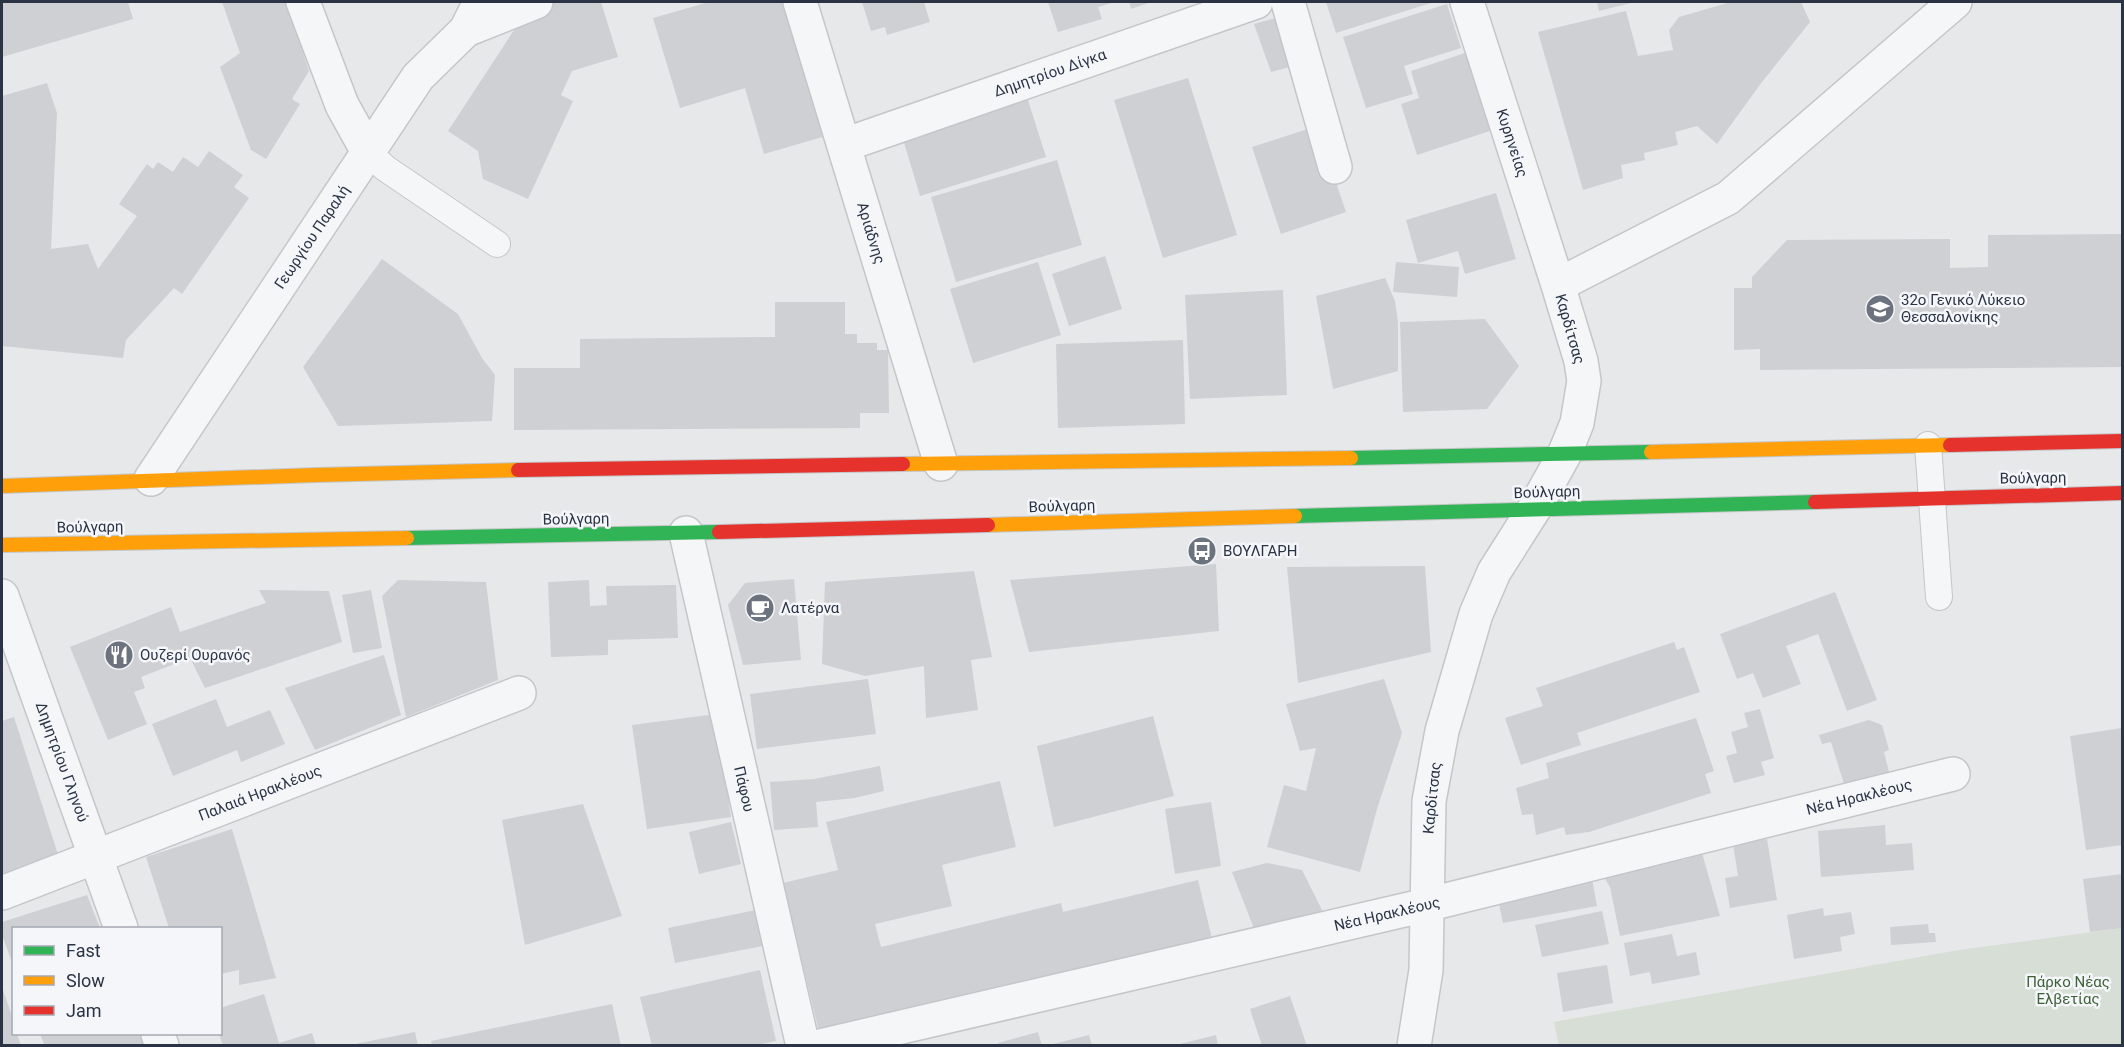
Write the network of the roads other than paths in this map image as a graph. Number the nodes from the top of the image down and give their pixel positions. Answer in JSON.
{"nodes":[{"id":1,"x":303,"y":2,"type":"edge"},
{"id":2,"x":536,"y":2,"type":"edge"},
{"id":3,"x":800,"y":2,"type":"edge"},
{"id":4,"x":1256,"y":2,"type":"edge"},
{"id":5,"x":1288,"y":2,"type":"edge"},
{"id":6,"x":1467,"y":2,"type":"edge"},
{"id":7,"x":1955,"y":2,"type":"edge"},
{"id":8,"x":473,"y":16,"type":"edge"},
{"id":9,"x":844,"y":145,"type":"junction"},
{"id":10,"x":368,"y":152,"type":"junction"},
{"id":11,"x":1335,"y":167,"type":"dead end"},
{"id":12,"x":497,"y":244,"type":"dead end"},
{"id":13,"x":1558,"y":285,"type":"junction"},
{"id":14,"x":2122,"y":441,"type":"edge"},
{"id":15,"x":1928,"y":445,"type":"junction"},
{"id":16,"x":1564,"y":455,"type":"junction"},
{"id":17,"x":941,"y":464,"type":"junction"},
{"id":18,"x":151,"y":479,"type":"junction"},
{"id":19,"x":2,"y":486,"type":"edge"},
{"id":20,"x":2122,"y":493,"type":"edge"},
{"id":21,"x":1932,"y":497,"type":"junction"},
{"id":22,"x":1534,"y":509,"type":"junction"},
{"id":23,"x":686,"y":533,"type":"junction"},
{"id":24,"x":2,"y":544,"type":"edge"},
{"id":25,"x":2,"y":596,"type":"edge"},
{"id":26,"x":1939,"y":597,"type":"dead end"},
{"id":27,"x":519,"y":693,"type":"dead end"},
{"id":28,"x":1953,"y":774,"type":"dead end"},
{"id":29,"x":96,"y":857,"type":"junction"},
{"id":30,"x":2,"y":894,"type":"edge"},
{"id":31,"x":1426,"y":905,"type":"junction"},
{"id":32,"x":121,"y":927,"type":"edge"},
{"id":33,"x":803,"y":1046,"type":"edge"},
{"id":34,"x":820,"y":1046,"type":"edge"},
{"id":35,"x":1414,"y":1046,"type":"edge"}],
"edges":[{"from":1,"to":10,"type":"street"},
{"from":2,"to":8,"type":"street"},
{"from":3,"to":9,"type":"street","name":"Αριάδνης"},
{"from":4,"to":9,"type":"street","name":"Δημητρίου Δίγκα"},
{"from":5,"to":11,"type":"street"},
{"from":6,"to":13,"type":"street","name":"Κυρηνείας"},
{"from":7,"to":13,"type":"street","name":"Καρδίτσας"},
{"from":8,"to":10,"type":"street","name":"Γεωργίου Παραλή"},
{"from":9,"to":17,"type":"street","name":"Αριάδνης"},
{"from":10,"to":12,"type":"lane"},
{"from":10,"to":18,"type":"street","name":"Γεωργίου Παραλή"},
{"from":13,"to":16,"type":"street","name":"Καρδίτσας"},
{"from":14,"to":15,"type":"main road"},
{"from":15,"to":16,"type":"main road"},
{"from":15,"to":21,"type":"lane"},
{"from":16,"to":17,"type":"main road"},
{"from":16,"to":22,"type":"street","name":"Καρδίτσας"},
{"from":17,"to":18,"type":"main road"},
{"from":18,"to":19,"type":"main road"},
{"from":20,"to":21,"type":"main road","name":"Βούλγαρη"},
{"from":21,"to":22,"type":"main road","name":"Βούλγαρη"},
{"from":21,"to":26,"type":"lane"},
{"from":22,"to":23,"type":"main road","name":"Βούλγαρη"},
{"from":22,"to":31,"type":"street","name":"Καρδίτσας"},
{"from":23,"to":24,"type":"main road","name":"Βούλγαρη"},
{"from":23,"to":33,"type":"street","name":"Πάφου"},
{"from":25,"to":29,"type":"street","name":"Δημητρίου Γληνού"},
{"from":27,"to":29,"type":"street","name":"Παλαιά Ηρακλέους"},
{"from":28,"to":31,"type":"street","name":"Νέα Ηρακλέους"},
{"from":29,"to":30,"type":"street","name":"Παλαιά Ηρακλέους"},
{"from":29,"to":32,"type":"street","name":"Δημητρίου Γληνού"},
{"from":31,"to":34,"type":"street","name":"Νέα Ηρακλέους"},
{"from":31,"to":35,"type":"street","name":"Καρδίτσας"}]}
